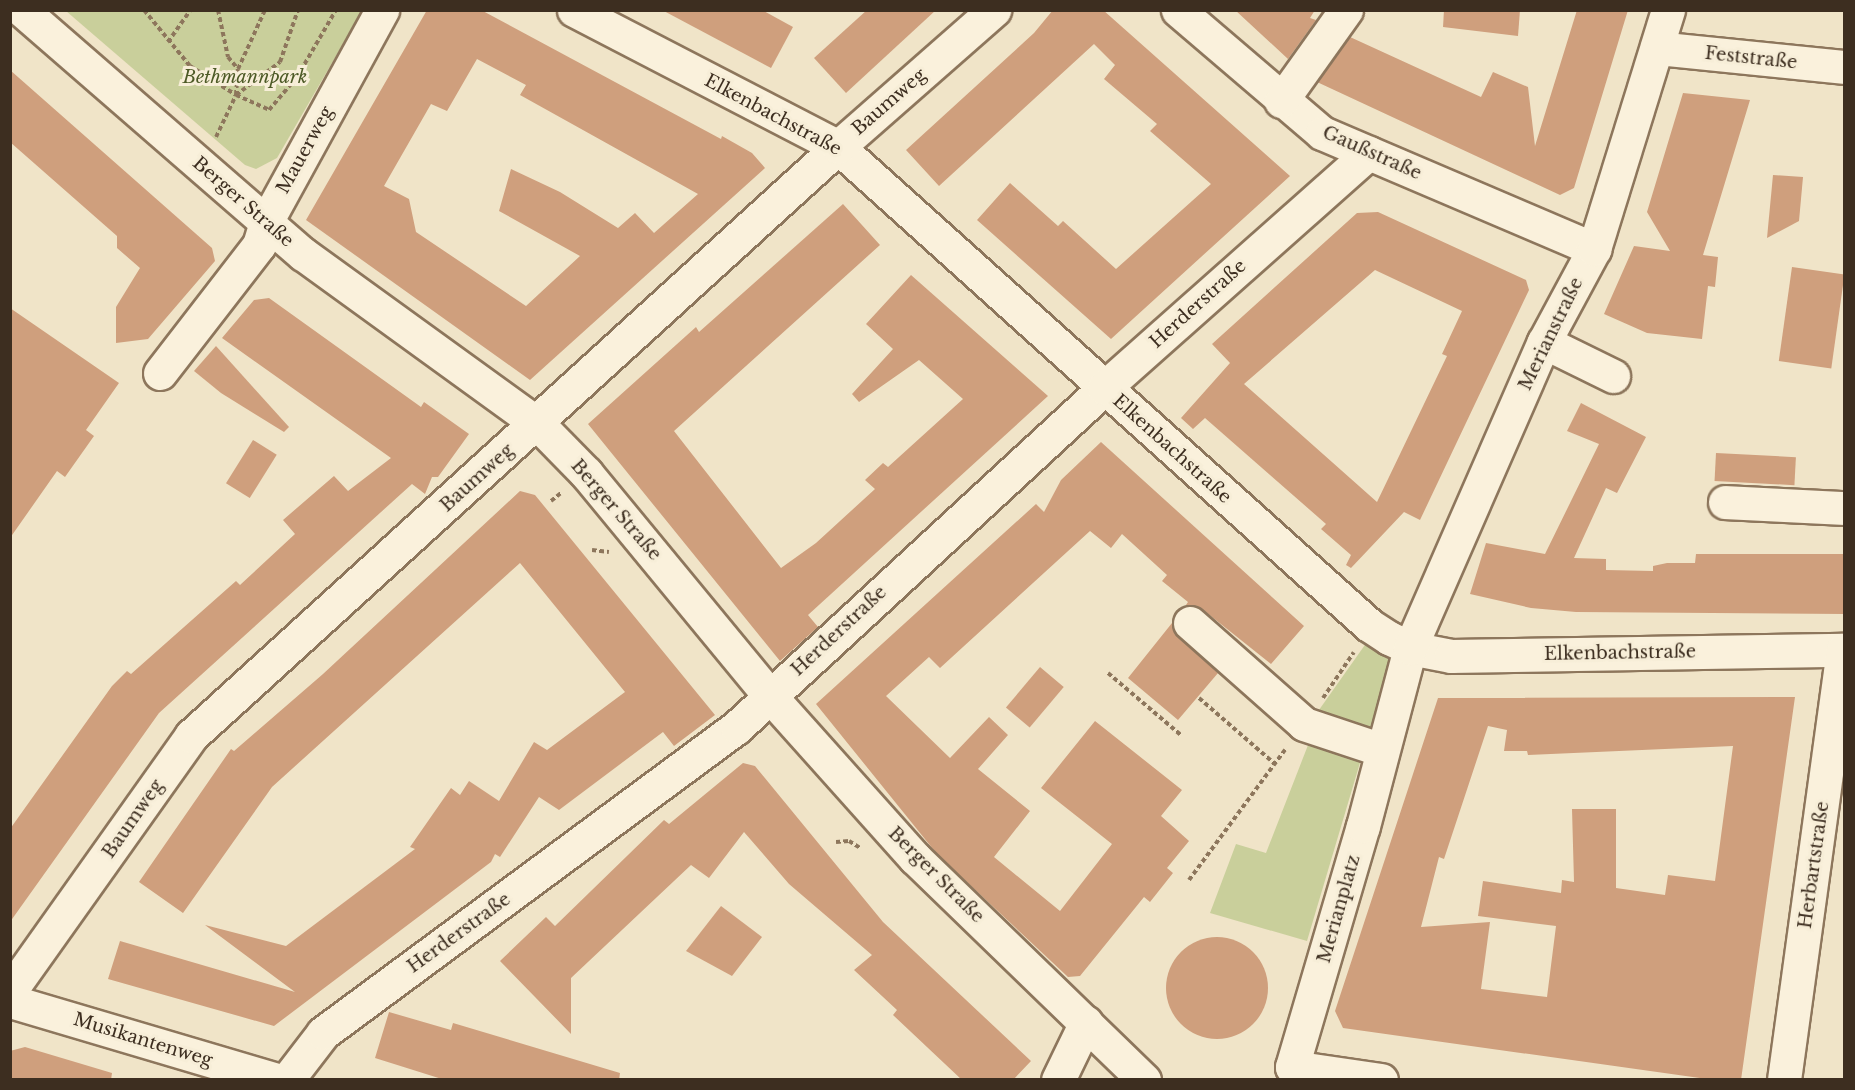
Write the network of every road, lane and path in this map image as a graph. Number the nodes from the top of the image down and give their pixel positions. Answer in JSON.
{"nodes":[{"id":1,"x":144,"y":10,"type":"edge"},
{"id":2,"x":190,"y":10,"type":"edge"},
{"id":3,"x":218,"y":10,"type":"edge"},
{"id":4,"x":298,"y":10,"type":"edge"},
{"id":5,"x":336,"y":10,"type":"edge"},
{"id":6,"x":382,"y":10,"type":"edge"},
{"id":7,"x":574,"y":10,"type":"edge"},
{"id":8,"x":994,"y":10,"type":"edge"},
{"id":9,"x":1178,"y":10,"type":"edge"},
{"id":10,"x":1346,"y":10,"type":"edge"},
{"id":11,"x":1668,"y":10,"type":"edge"},
{"id":12,"x":263,"y":11,"type":"edge"},
{"id":13,"x":19,"y":14,"type":"edge"},
{"id":14,"x":168,"y":42,"type":"junction"},
{"id":15,"x":1657,"y":48,"type":"junction"},
{"id":16,"x":1845,"y":67,"type":"edge"},
{"id":17,"x":238,"y":69,"type":"junction"},
{"id":18,"x":236,"y":95,"type":"junction"},
{"id":19,"x":1281,"y":101,"type":"junction"},
{"id":20,"x":211,"y":145,"type":"dead end"},
{"id":21,"x":838,"y":147,"type":"junction"},
{"id":22,"x":1369,"y":153,"type":"junction"},
{"id":23,"x":266,"y":222,"type":"junction"},
{"id":24,"x":1594,"y":249,"type":"junction"},
{"id":25,"x":1544,"y":342,"type":"junction"},
{"id":26,"x":160,"y":373,"type":"dead end"},
{"id":27,"x":1613,"y":376,"type":"dead end"},
{"id":28,"x":1104,"y":388,"type":"junction"},
{"id":29,"x":537,"y":424,"type":"junction"},
{"id":30,"x":1725,"y":502,"type":"dead end"},
{"id":31,"x":1845,"y":508,"type":"edge"},
{"id":32,"x":1190,"y":623,"type":"dead end"},
{"id":33,"x":1372,"y":627,"type":"junction"},
{"id":34,"x":1410,"y":648,"type":"junction"},
{"id":35,"x":1844,"y":650,"type":"edge"},
{"id":36,"x":1108,"y":673,"type":"dead end"},
{"id":37,"x":770,"y":696,"type":"junction"},
{"id":38,"x":1199,"y":698,"type":"dead end"},
{"id":39,"x":1304,"y":724,"type":"junction"},
{"id":40,"x":1182,"y":736,"type":"dead end"},
{"id":41,"x":1382,"y":750,"type":"junction"},
{"id":42,"x":1275,"y":764,"type":"junction"},
{"id":43,"x":836,"y":842,"type":"dead end"},
{"id":44,"x":866,"y":851,"type":"dead end"},
{"id":45,"x":1190,"y":880,"type":"dead end"},
{"id":46,"x":10,"y":991,"type":"edge"},
{"id":47,"x":10,"y":1001,"type":"edge"},
{"id":48,"x":1086,"y":1022,"type":"junction"},
{"id":49,"x":276,"y":1080,"type":"edge"},
{"id":50,"x":287,"y":1080,"type":"edge"},
{"id":51,"x":1058,"y":1080,"type":"edge"},
{"id":52,"x":1144,"y":1080,"type":"edge"},
{"id":53,"x":1381,"y":1080,"type":"edge"},
{"id":54,"x":1784,"y":1080,"type":"edge"}],
"edges":[{"from":1,"to":14,"type":"path"},
{"from":2,"to":14,"type":"path"},
{"from":3,"to":17,"type":"path"},
{"from":4,"to":18,"type":"path"},
{"from":5,"to":18,"type":"path"},
{"from":6,"to":23,"type":"street","name":"Mauerweg"},
{"from":7,"to":21,"type":"street","name":"Elkenbachstraße"},
{"from":8,"to":21,"type":"street","name":"Baumweg"},
{"from":9,"to":19,"type":"street","name":"Gaußstraße"},
{"from":10,"to":19,"type":"street"},
{"from":11,"to":15,"type":"street","name":"Merianstraße"},
{"from":12,"to":17,"type":"path"},
{"from":13,"to":23,"type":"street","name":"Berger Straße"},
{"from":14,"to":18,"type":"path"},
{"from":15,"to":16,"type":"street","name":"Feststraße"},
{"from":15,"to":24,"type":"street","name":"Merianstraße"},
{"from":17,"to":18,"type":"path"},
{"from":18,"to":20,"type":"path"},
{"from":19,"to":22,"type":"street","name":"Gaußstraße"},
{"from":21,"to":28,"type":"street","name":"Elkenbachstraße"},
{"from":21,"to":29,"type":"street","name":"Baumweg"},
{"from":22,"to":24,"type":"street","name":"Gaußstraße"},
{"from":22,"to":28,"type":"street","name":"Herderstraße"},
{"from":23,"to":26,"type":"street","name":"Mauerweg"},
{"from":23,"to":29,"type":"street","name":"Berger Straße"},
{"from":24,"to":25,"type":"street","name":"Merianstraße"},
{"from":25,"to":27,"type":"street"},
{"from":25,"to":34,"type":"street","name":"Merianstraße"},
{"from":28,"to":33,"type":"street","name":"Elkenbachstraße"},
{"from":28,"to":37,"type":"street","name":"Herderstraße"},
{"from":29,"to":37,"type":"street","name":"Berger Straße"},
{"from":29,"to":46,"type":"street","name":"Baumweg"},
{"from":30,"to":31,"type":"street"},
{"from":32,"to":39,"type":"street"},
{"from":33,"to":34,"type":"street","name":"Elkenbachstraße"},
{"from":33,"to":39,"type":"path"},
{"from":34,"to":35,"type":"street","name":"Elkenbachstraße"},
{"from":34,"to":41,"type":"street","name":"Merianplatz"},
{"from":35,"to":54,"type":"street","name":"Herbartstraße"},
{"from":36,"to":40,"type":"path"},
{"from":37,"to":48,"type":"street","name":"Berger Straße"},
{"from":37,"to":50,"type":"street","name":"Herderstraße"},
{"from":38,"to":42,"type":"path"},
{"from":39,"to":41,"type":"street"},
{"from":39,"to":42,"type":"path"},
{"from":41,"to":53,"type":"street","name":"Merianplatz"},
{"from":42,"to":45,"type":"path"},
{"from":43,"to":44,"type":"path"},
{"from":47,"to":49,"type":"street","name":"Musikantenweg"},
{"from":48,"to":51,"type":"street"},
{"from":48,"to":52,"type":"street","name":"Berger Straße"}]}
